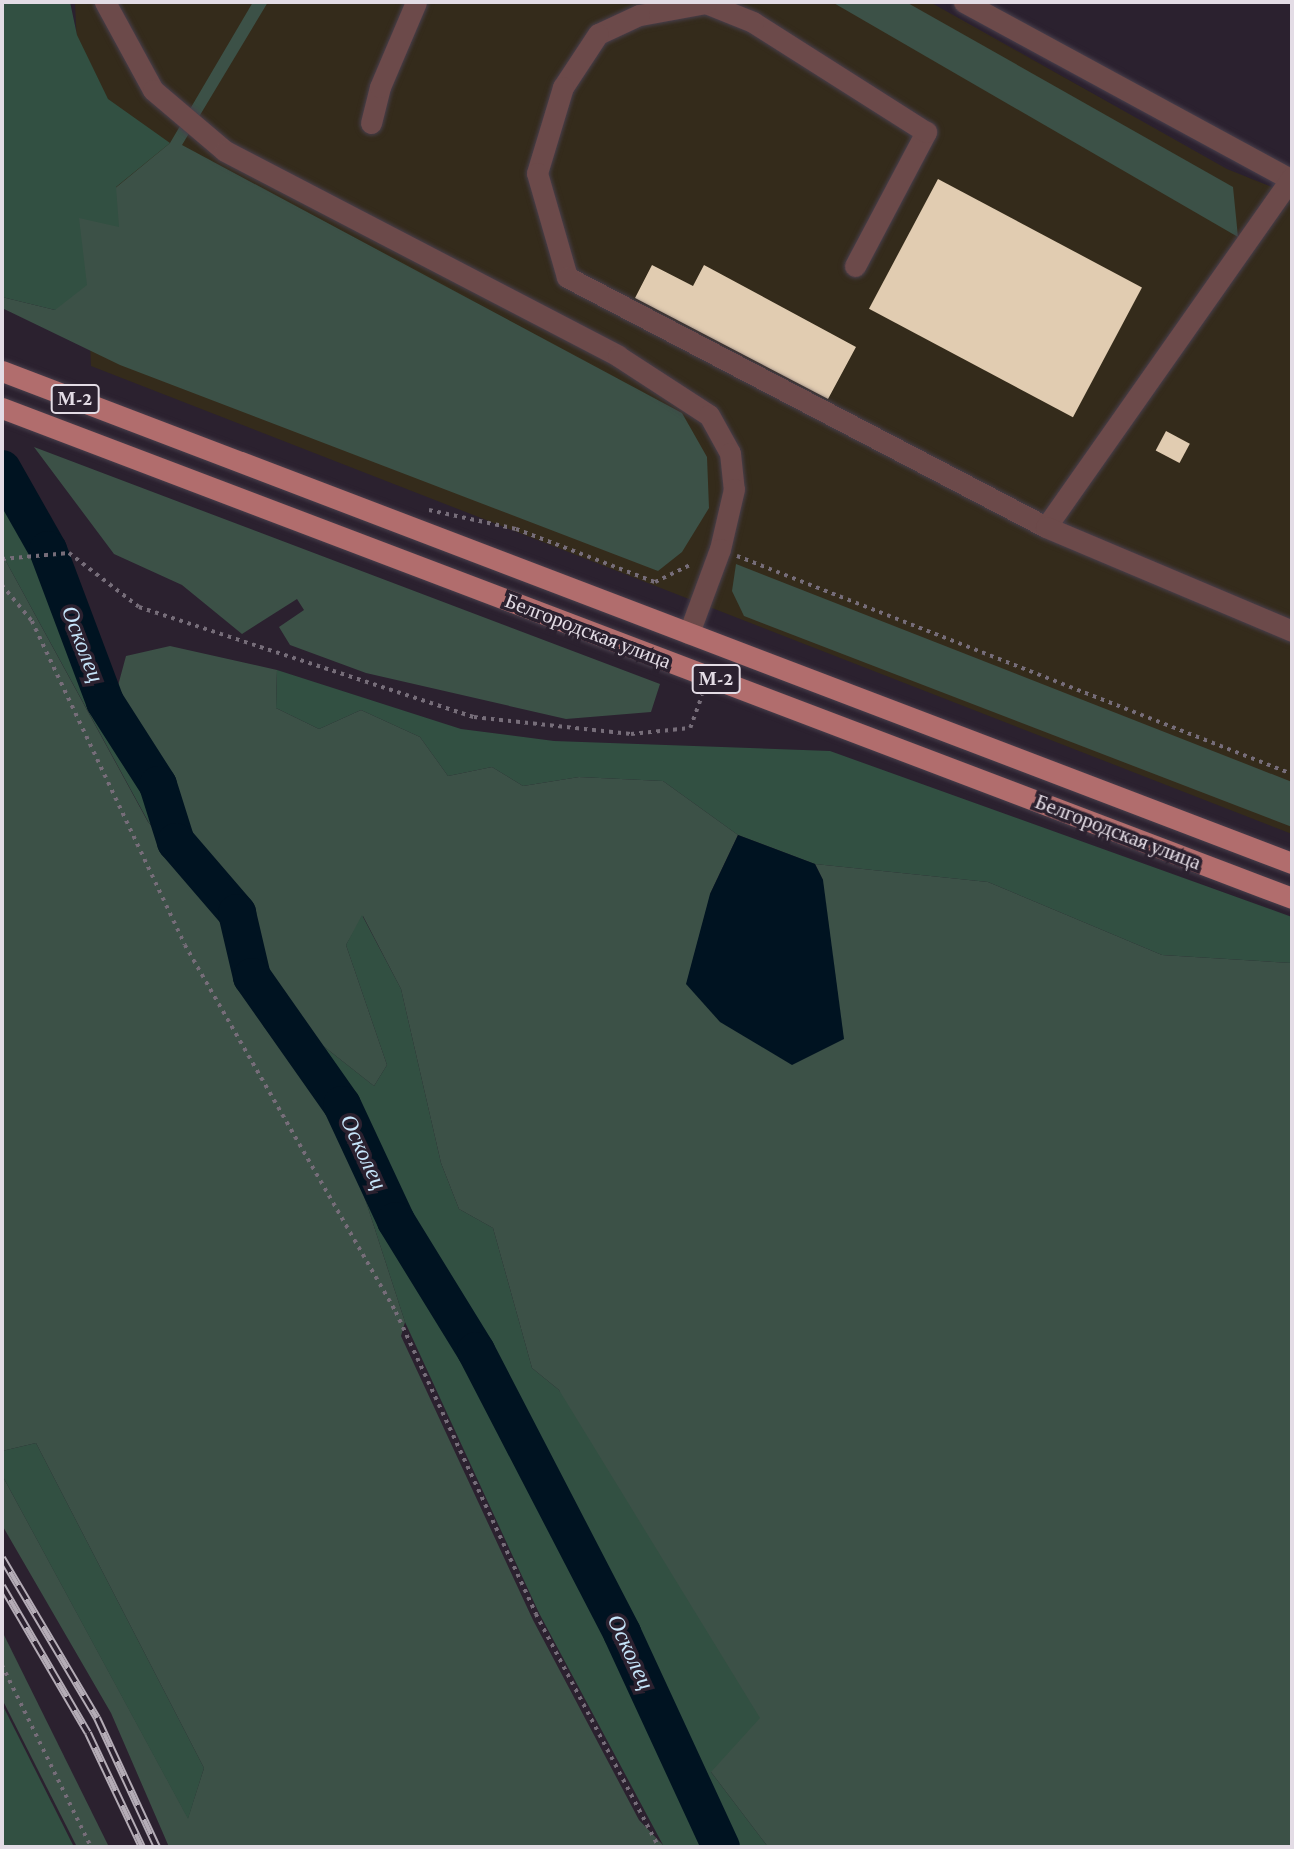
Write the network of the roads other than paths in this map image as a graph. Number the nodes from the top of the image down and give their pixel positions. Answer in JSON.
{"nodes":[{"id":1,"x":105,"y":2,"type":"edge"},
{"id":2,"x":416,"y":2,"type":"edge"},
{"id":3,"x":964,"y":2,"type":"edge"},
{"id":4,"x":705,"y":3,"type":"edge"},
{"id":5,"x":371,"y":123,"type":"dead end"},
{"id":6,"x":1291,"y":179,"type":"edge"},
{"id":7,"x":855,"y":265,"type":"dead end"},
{"id":8,"x":2,"y":371,"type":"edge"},
{"id":9,"x":2,"y":408,"type":"edge"},
{"id":10,"x":1046,"y":527,"type":"junction"},
{"id":11,"x":1292,"y":631,"type":"edge"},
{"id":12,"x":688,"y":633,"type":"junction"},
{"id":13,"x":676,"y":664,"type":"junction"},
{"id":14,"x":1292,"y":863,"type":"edge"},
{"id":15,"x":1292,"y":898,"type":"edge"}],
"edges":[{"from":1,"to":12,"type":"lane"},
{"from":2,"to":5,"type":"lane"},
{"from":3,"to":6,"type":"lane"},
{"from":4,"to":7,"type":"lane"},
{"from":4,"to":10,"type":"lane"},
{"from":6,"to":10,"type":"lane"},
{"from":8,"to":12,"type":"main road","name":"Белгородская улица","number":"М-2"},
{"from":9,"to":13,"type":"main road","name":"Белгородская улица","number":"М-2"},
{"from":10,"to":11,"type":"lane"},
{"from":12,"to":13,"type":"main road"},
{"from":12,"to":14,"type":"main road","name":"Белгородская улица","number":"М-2"},
{"from":13,"to":15,"type":"main road","name":"Белгородская улица","number":"М-2"}]}
